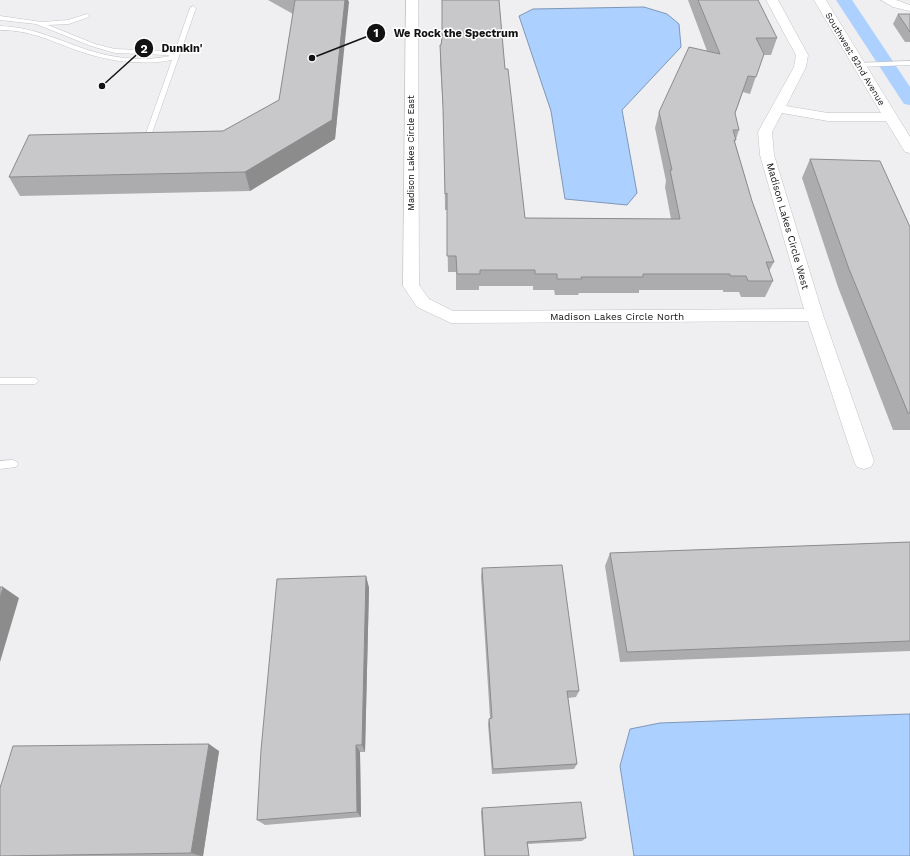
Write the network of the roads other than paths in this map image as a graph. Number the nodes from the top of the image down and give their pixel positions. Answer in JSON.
{"nodes":[{"id":1,"x":412,"y":0,"type":"edge"},
{"id":2,"x":772,"y":0,"type":"edge"},
{"id":3,"x":820,"y":0,"type":"edge"},
{"id":4,"x":887,"y":0,"type":"edge"},
{"id":5,"x":193,"y":8,"type":"dead end"},
{"id":6,"x":910,"y":8,"type":"edge"},
{"id":7,"x":87,"y":16,"type":"dead end"},
{"id":8,"x":0,"y":18,"type":"edge"},
{"id":9,"x":36,"y":22,"type":"junction"},
{"id":10,"x":0,"y":28,"type":"edge"},
{"id":11,"x":176,"y":57,"type":"junction"},
{"id":12,"x":910,"y":63,"type":"edge"},
{"id":13,"x":858,"y":65,"type":"junction"},
{"id":14,"x":779,"y":109,"type":"junction"},
{"id":15,"x":890,"y":118,"type":"junction"},
{"id":16,"x":148,"y":136,"type":"edge"},
{"id":17,"x":910,"y":149,"type":"edge"},
{"id":18,"x":423,"y":303,"type":"joint"},
{"id":19,"x":814,"y":315,"type":"junction"},
{"id":20,"x":36,"y":380,"type":"dead end"},
{"id":21,"x":0,"y":381,"type":"edge"},
{"id":22,"x":864,"y":461,"type":"dead end"},
{"id":23,"x":13,"y":464,"type":"dead end"},
{"id":24,"x":0,"y":465,"type":"edge"}],
"edges":[{"from":1,"to":18,"type":"street","name":"Madison Lakes Circle East"},
{"from":2,"to":14,"type":"street","name":"Madison Lakes Circle West"},
{"from":3,"to":13,"type":"street","name":"Southwest 82nd Avenue"},
{"from":4,"to":6,"type":"street"},
{"from":5,"to":11,"type":"lane"},
{"from":7,"to":9,"type":"lane"},
{"from":8,"to":9,"type":"lane"},
{"from":9,"to":11,"type":"lane"},
{"from":10,"to":11,"type":"lane"},
{"from":11,"to":16,"type":"lane"},
{"from":12,"to":13,"type":"lane"},
{"from":13,"to":15,"type":"street","name":"Southwest 82nd Avenue"},
{"from":14,"to":15,"type":"street","name":"Southwest 82nd Avenue"},
{"from":14,"to":19,"type":"street","name":"Madison Lakes Circle West"},
{"from":15,"to":17,"type":"street","name":"Southwest 82nd Avenue"},
{"from":18,"to":19,"type":"street","name":"Madison Lakes Circle North"},
{"from":19,"to":22,"type":"street","name":"Madison Lakes Circle West"},
{"from":20,"to":21,"type":"lane"},
{"from":23,"to":24,"type":"lane"}]}
